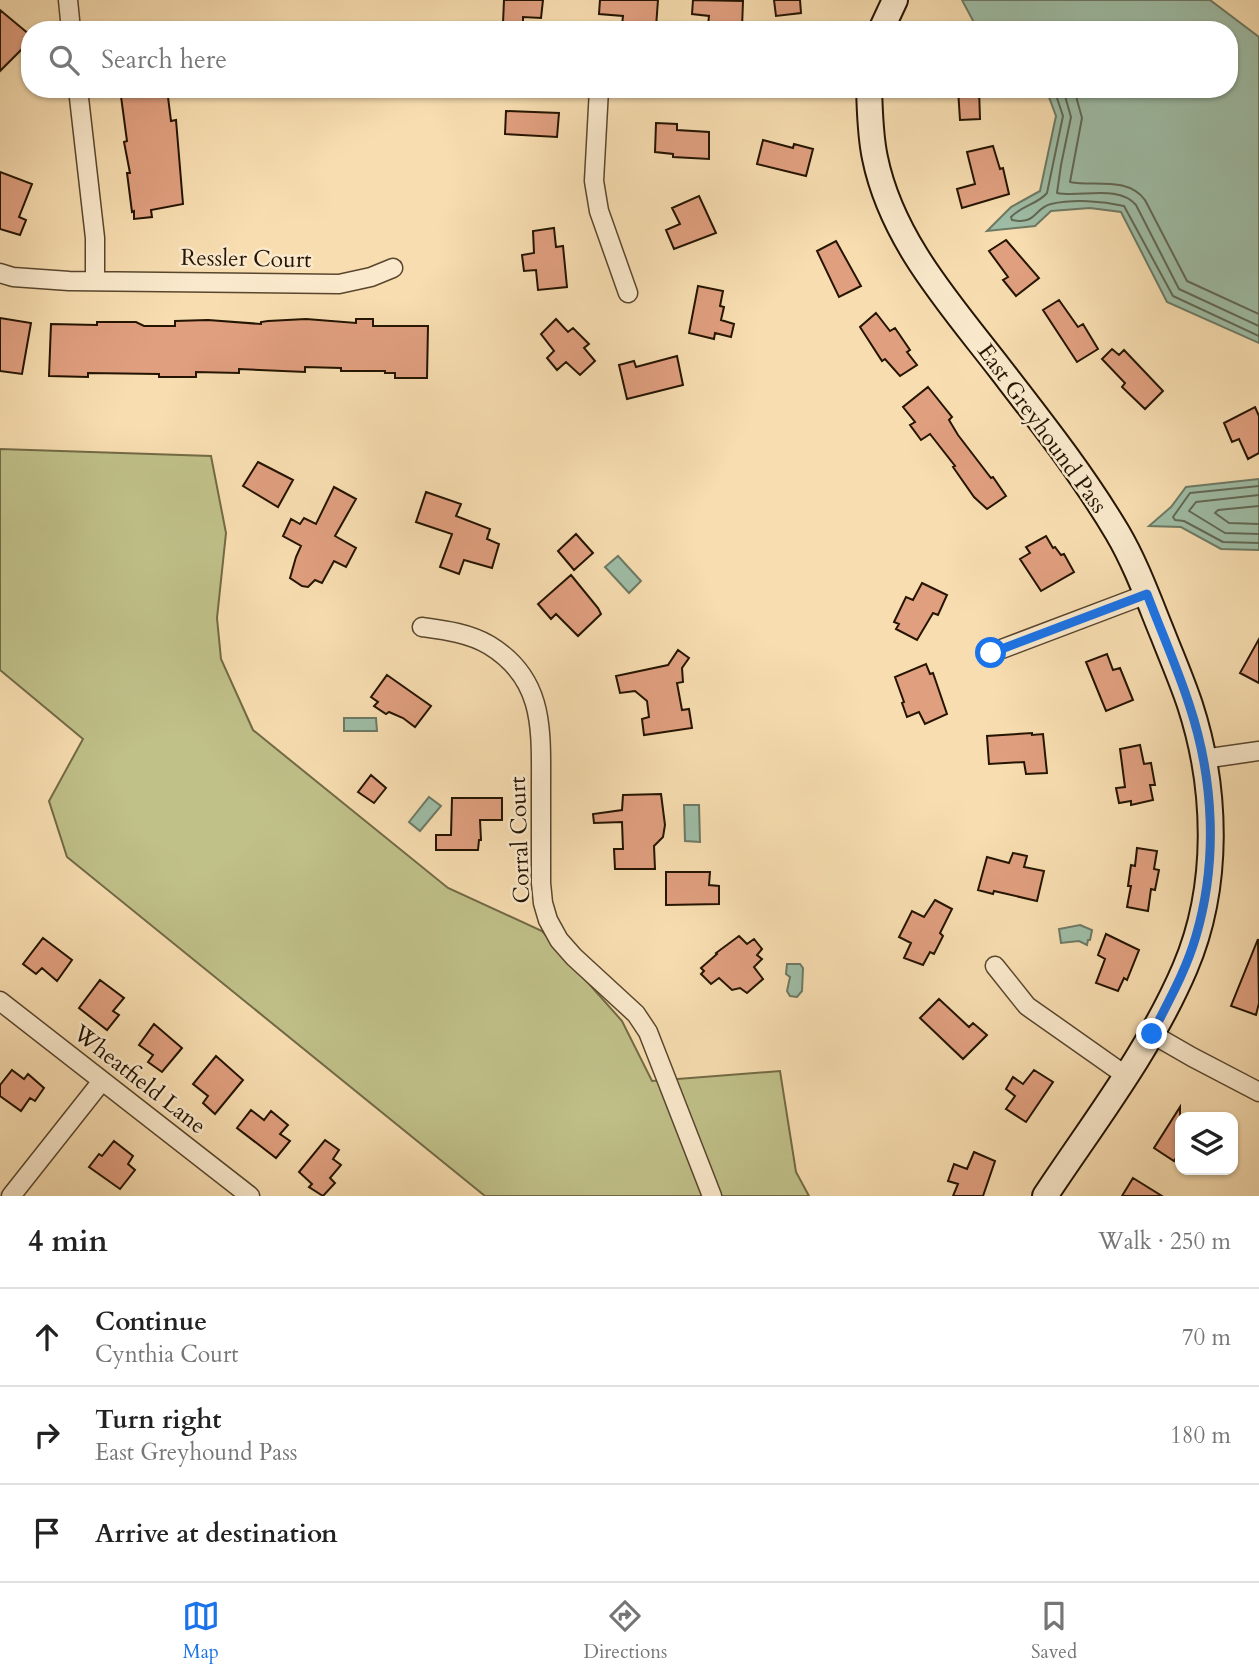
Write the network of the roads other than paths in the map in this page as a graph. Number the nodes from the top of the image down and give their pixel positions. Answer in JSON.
{"nodes":[{"id":1,"x":68,"y":0,"type":"edge"},
{"id":2,"x":895,"y":0,"type":"edge"},
{"id":3,"x":70,"y":21,"type":"edge"},
{"id":4,"x":885,"y":21,"type":"edge"},
{"id":5,"x":79,"y":98,"type":"edge"},
{"id":6,"x":599,"y":98,"type":"edge"},
{"id":7,"x":869,"y":98,"type":"edge"},
{"id":8,"x":393,"y":268,"type":"dead end"},
{"id":9,"x":0,"y":273,"type":"edge"},
{"id":10,"x":95,"y":280,"type":"junction"},
{"id":11,"x":628,"y":293,"type":"dead end"},
{"id":12,"x":1147,"y":594,"type":"junction"},
{"id":13,"x":422,"y":627,"type":"dead end"},
{"id":14,"x":991,"y":653,"type":"dead end"},
{"id":15,"x":1259,"y":751,"type":"edge"},
{"id":16,"x":1203,"y":759,"type":"junction"},
{"id":17,"x":995,"y":966,"type":"dead end"},
{"id":18,"x":0,"y":1001,"type":"edge"},
{"id":19,"x":1152,"y":1034,"type":"junction"},
{"id":20,"x":1125,"y":1075,"type":"junction"},
{"id":21,"x":102,"y":1080,"type":"junction"},
{"id":22,"x":1259,"y":1092,"type":"edge"},
{"id":23,"x":11,"y":1196,"type":"edge"},
{"id":24,"x":250,"y":1196,"type":"edge"},
{"id":25,"x":712,"y":1196,"type":"edge"},
{"id":26,"x":1045,"y":1196,"type":"edge"}],
"edges":[{"from":1,"to":3,"type":"street"},
{"from":2,"to":4,"type":"street"},
{"from":5,"to":10,"type":"street"},
{"from":6,"to":11,"type":"street"},
{"from":7,"to":12,"type":"street","name":"East Greyhound Pass"},
{"from":8,"to":10,"type":"street","name":"Ressler Court"},
{"from":9,"to":10,"type":"street","name":"Ressler Court"},
{"from":12,"to":14,"type":"street"},
{"from":12,"to":16,"type":"street","name":"East Greyhound Pass"},
{"from":13,"to":25,"type":"street","name":"Corral Court"},
{"from":15,"to":16,"type":"street"},
{"from":16,"to":19,"type":"street","name":"East Greyhound Pass"},
{"from":17,"to":20,"type":"street"},
{"from":18,"to":21,"type":"street","name":"Wheatfield Lane"},
{"from":19,"to":20,"type":"street","name":"East Greyhound Pass"},
{"from":19,"to":22,"type":"street"},
{"from":20,"to":26,"type":"street","name":"East Greyhound Pass"},
{"from":21,"to":23,"type":"street"},
{"from":21,"to":24,"type":"street","name":"Wheatfield Lane"}]}
